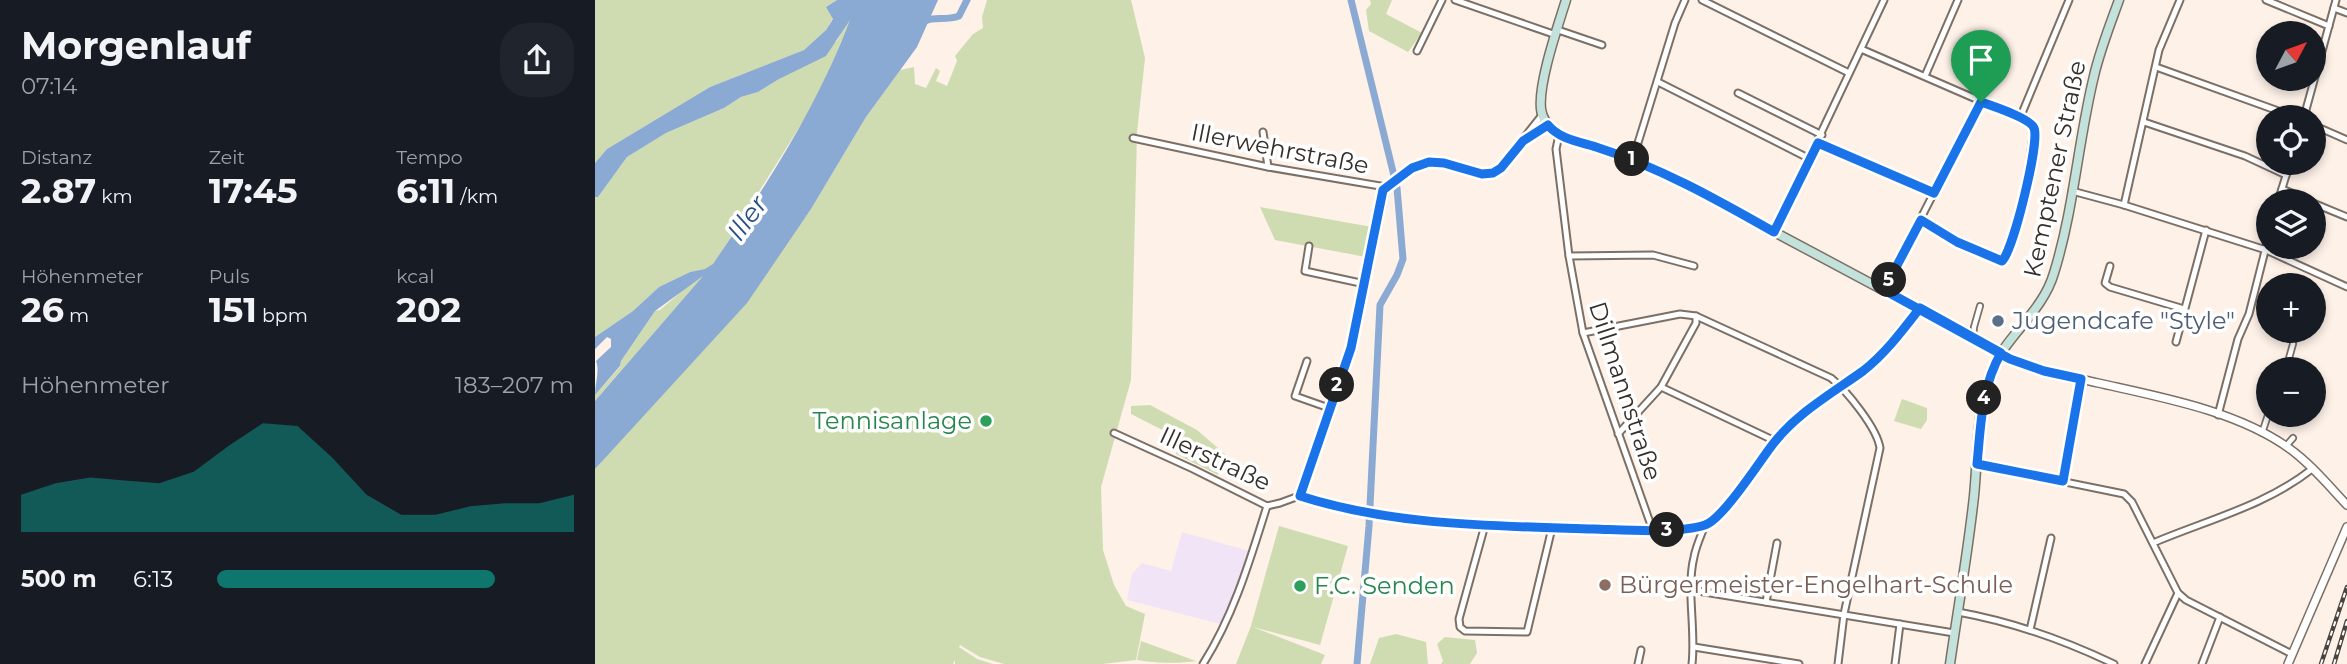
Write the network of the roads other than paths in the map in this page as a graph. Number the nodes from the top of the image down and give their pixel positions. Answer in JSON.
{"nodes":[{"id":1,"x":1441,"y":0,"type":"edge"},
{"id":2,"x":1455,"y":0,"type":"edge"},
{"id":3,"x":1566,"y":0,"type":"edge"},
{"id":4,"x":1685,"y":0,"type":"edge"},
{"id":5,"x":1702,"y":0,"type":"edge"},
{"id":6,"x":1884,"y":0,"type":"edge"},
{"id":7,"x":1958,"y":0,"type":"edge"},
{"id":8,"x":2069,"y":0,"type":"edge"},
{"id":9,"x":2119,"y":0,"type":"edge"},
{"id":10,"x":2180,"y":0,"type":"edge"},
{"id":11,"x":2266,"y":0,"type":"edge"},
{"id":12,"x":2336,"y":0,"type":"edge"},
{"id":13,"x":1470,"y":2,"type":"edge"},
{"id":14,"x":2334,"y":8,"type":"junction"},
{"id":15,"x":2347,"y":13,"type":"edge"},
{"id":16,"x":2329,"y":26,"type":"junction"},
{"id":17,"x":1557,"y":33,"type":"junction"},
{"id":18,"x":1602,"y":45,"type":"dead end"},
{"id":19,"x":1861,"y":49,"type":"junction"},
{"id":20,"x":1417,"y":51,"type":"dead end"},
{"id":21,"x":2156,"y":67,"type":"junction"},
{"id":22,"x":1849,"y":73,"type":"junction"},
{"id":23,"x":1925,"y":76,"type":"junction"},
{"id":24,"x":1658,"y":82,"type":"junction"},
{"id":25,"x":1738,"y":93,"type":"dead end"},
{"id":26,"x":1981,"y":102,"type":"junction"},
{"id":27,"x":2262,"y":105,"type":"edge"},
{"id":28,"x":2307,"y":105,"type":"edge"},
{"id":29,"x":1542,"y":115,"type":"junction"},
{"id":30,"x":2020,"y":118,"type":"junction"},
{"id":31,"x":2144,"y":122,"type":"junction"},
{"id":32,"x":1548,"y":125,"type":"junction"},
{"id":33,"x":2326,"y":130,"type":"edge"},
{"id":34,"x":1263,"y":132,"type":"dead end"},
{"id":35,"x":1559,"y":135,"type":"junction"},
{"id":36,"x":1822,"y":135,"type":"junction"},
{"id":37,"x":1133,"y":138,"type":"dead end"},
{"id":38,"x":2347,"y":139,"type":"edge"},
{"id":39,"x":1523,"y":141,"type":"junction"},
{"id":40,"x":1818,"y":143,"type":"junction"},
{"id":41,"x":1633,"y":159,"type":"junction"},
{"id":42,"x":1810,"y":159,"type":"junction"},
{"id":43,"x":2256,"y":161,"type":"edge"},
{"id":44,"x":1268,"y":167,"type":"junction"},
{"id":45,"x":2286,"y":175,"type":"edge"},
{"id":46,"x":1387,"y":185,"type":"junction"},
{"id":47,"x":2282,"y":189,"type":"edge"},
{"id":48,"x":2072,"y":191,"type":"junction"},
{"id":49,"x":1934,"y":193,"type":"junction"},
{"id":50,"x":2124,"y":205,"type":"junction"},
{"id":51,"x":2326,"y":208,"type":"edge"},
{"id":52,"x":2347,"y":217,"type":"edge"},
{"id":53,"x":1921,"y":220,"type":"junction"},
{"id":54,"x":2206,"y":230,"type":"junction"},
{"id":55,"x":1774,"y":232,"type":"junction"},
{"id":56,"x":1309,"y":246,"type":"dead end"},
{"id":57,"x":2256,"y":247,"type":"edge"},
{"id":58,"x":1569,"y":256,"type":"junction"},
{"id":59,"x":2264,"y":259,"type":"edge"},
{"id":60,"x":2286,"y":259,"type":"edge"},
{"id":61,"x":2110,"y":265,"type":"dead end"},
{"id":62,"x":1694,"y":266,"type":"dead end"},
{"id":63,"x":1365,"y":284,"type":"junction"},
{"id":64,"x":2347,"y":287,"type":"edge"},
{"id":65,"x":1884,"y":290,"type":"junction"},
{"id":66,"x":1980,"y":306,"type":"dead end"},
{"id":67,"x":1920,"y":308,"type":"junction"},
{"id":68,"x":2183,"y":309,"type":"junction"},
{"id":69,"x":1696,"y":316,"type":"junction"},
{"id":70,"x":1583,"y":333,"type":"junction"},
{"id":71,"x":1973,"y":337,"type":"junction"},
{"id":72,"x":2176,"y":342,"type":"dead end"},
{"id":73,"x":2293,"y":344,"type":"dead end"},
{"id":74,"x":2001,"y":353,"type":"junction"},
{"id":75,"x":2289,"y":357,"type":"edge"},
{"id":76,"x":1307,"y":361,"type":"dead end"},
{"id":77,"x":2081,"y":379,"type":"junction"},
{"id":78,"x":1840,"y":385,"type":"junction"},
{"id":79,"x":1661,"y":387,"type":"junction"},
{"id":80,"x":1329,"y":408,"type":"junction"},
{"id":81,"x":2218,"y":415,"type":"junction"},
{"id":82,"x":2264,"y":427,"type":"edge"},
{"id":83,"x":1114,"y":433,"type":"dead end"},
{"id":84,"x":2262,"y":433,"type":"junction"},
{"id":85,"x":1618,"y":434,"type":"junction"},
{"id":86,"x":2293,"y":438,"type":"dead end"},
{"id":87,"x":1776,"y":441,"type":"junction"},
{"id":88,"x":2286,"y":446,"type":"junction"},
{"id":89,"x":1977,"y":464,"type":"junction"},
{"id":90,"x":2312,"y":469,"type":"junction"},
{"id":91,"x":2063,"y":481,"type":"junction"},
{"id":92,"x":1300,"y":496,"type":"junction"},
{"id":93,"x":2347,"y":505,"type":"edge"},
{"id":94,"x":1267,"y":506,"type":"junction"},
{"id":95,"x":1485,"y":525,"type":"junction"},
{"id":96,"x":1705,"y":525,"type":"junction"},
{"id":97,"x":2347,"y":527,"type":"edge"},
{"id":98,"x":1552,"y":528,"type":"junction"},
{"id":99,"x":1653,"y":531,"type":"junction"},
{"id":100,"x":2051,"y":538,"type":"dead end"},
{"id":101,"x":1777,"y":543,"type":"dead end"},
{"id":102,"x":2153,"y":543,"type":"junction"},
{"id":103,"x":1692,"y":590,"type":"junction"},
{"id":104,"x":2178,"y":593,"type":"junction"},
{"id":105,"x":1766,"y":602,"type":"junction"},
{"id":106,"x":1958,"y":612,"type":"junction"},
{"id":107,"x":1844,"y":614,"type":"junction"},
{"id":108,"x":2220,"y":617,"type":"junction"},
{"id":109,"x":1900,"y":624,"type":"junction"},
{"id":110,"x":2030,"y":629,"type":"junction"},
{"id":111,"x":1954,"y":633,"type":"junction"},
{"id":112,"x":1694,"y":647,"type":"junction"},
{"id":113,"x":1641,"y":650,"type":"dead end"},
{"id":114,"x":2292,"y":654,"type":"junction"},
{"id":115,"x":1203,"y":664,"type":"edge"},
{"id":116,"x":1638,"y":664,"type":"edge"},
{"id":117,"x":1692,"y":664,"type":"edge"},
{"id":118,"x":1799,"y":664,"type":"edge"},
{"id":119,"x":1838,"y":664,"type":"edge"},
{"id":120,"x":1895,"y":664,"type":"edge"},
{"id":121,"x":1950,"y":664,"type":"edge"},
{"id":122,"x":2114,"y":664,"type":"edge"},
{"id":123,"x":2145,"y":664,"type":"edge"},
{"id":124,"x":2202,"y":664,"type":"edge"},
{"id":125,"x":2288,"y":664,"type":"edge"}],
"edges":[{"from":1,"to":20,"type":"street"},
{"from":2,"to":13,"type":"street"},
{"from":3,"to":17,"type":"main road"},
{"from":4,"to":24,"type":"street"},
{"from":5,"to":22,"type":"street"},
{"from":6,"to":19,"type":"street"},
{"from":7,"to":23,"type":"street"},
{"from":8,"to":30,"type":"street"},
{"from":9,"to":48,"type":"main road","name":"Kemptener Straße"},
{"from":10,"to":21,"type":"street"},
{"from":11,"to":16,"type":"street"},
{"from":12,"to":14,"type":"street"},
{"from":13,"to":17,"type":"street"},
{"from":14,"to":15,"type":"street"},
{"from":14,"to":16,"type":"street"},
{"from":16,"to":28,"type":"street"},
{"from":17,"to":18,"type":"street"},
{"from":17,"to":29,"type":"main road"},
{"from":19,"to":22,"type":"street"},
{"from":19,"to":23,"type":"street"},
{"from":21,"to":27,"type":"street"},
{"from":21,"to":31,"type":"street"},
{"from":22,"to":36,"type":"street"},
{"from":23,"to":26,"type":"street"},
{"from":24,"to":41,"type":"street"},
{"from":24,"to":42,"type":"street"},
{"from":25,"to":36,"type":"street"},
{"from":26,"to":30,"type":"street"},
{"from":26,"to":49,"type":"street"},
{"from":29,"to":32,"type":"main road"},
{"from":29,"to":39,"type":"street","name":"Illerwehrstraße"},
{"from":30,"to":53,"type":"street"},
{"from":31,"to":43,"type":"street"},
{"from":31,"to":50,"type":"street"},
{"from":32,"to":35,"type":"main road"},
{"from":32,"to":39,"type":"street","name":"Illerwehrstraße"},
{"from":33,"to":38,"type":"street"},
{"from":34,"to":44,"type":"street"},
{"from":35,"to":41,"type":"main road"},
{"from":35,"to":58,"type":"street","name":"Dillmannstraße"},
{"from":36,"to":40,"type":"street"},
{"from":37,"to":44,"type":"street","name":"Illerwehrstraße"},
{"from":39,"to":46,"type":"street","name":"Illerwehrstraße"},
{"from":40,"to":42,"type":"street"},
{"from":40,"to":49,"type":"street"},
{"from":41,"to":55,"type":"main road"},
{"from":42,"to":55,"type":"street"},
{"from":44,"to":46,"type":"street","name":"Illerwehrstraße"},
{"from":45,"to":47,"type":"street"},
{"from":46,"to":63,"type":"street"},
{"from":48,"to":50,"type":"street"},
{"from":48,"to":74,"type":"main road","name":"Kemptener Straße"},
{"from":49,"to":53,"type":"street"},
{"from":50,"to":54,"type":"street"},
{"from":51,"to":52,"type":"street"},
{"from":53,"to":65,"type":"street"},
{"from":54,"to":57,"type":"street"},
{"from":54,"to":68,"type":"street"},
{"from":55,"to":65,"type":"main road"},
{"from":56,"to":63,"type":"street"},
{"from":58,"to":62,"type":"street"},
{"from":58,"to":70,"type":"street","name":"Dillmannstraße"},
{"from":59,"to":81,"type":"street"},
{"from":60,"to":64,"type":"street"},
{"from":61,"to":68,"type":"street"},
{"from":63,"to":80,"type":"street"},
{"from":65,"to":67,"type":"main road"},
{"from":66,"to":71,"type":"street"},
{"from":67,"to":71,"type":"main road"},
{"from":67,"to":78,"type":"street"},
{"from":68,"to":72,"type":"street"},
{"from":69,"to":70,"type":"street"},
{"from":69,"to":78,"type":"street"},
{"from":69,"to":79,"type":"street"},
{"from":70,"to":85,"type":"street","name":"Dillmannstraße"},
{"from":71,"to":74,"type":"main road"},
{"from":73,"to":75,"type":"street"},
{"from":74,"to":77,"type":"street"},
{"from":74,"to":89,"type":"main road","name":"Kemptener Straße"},
{"from":76,"to":80,"type":"street"},
{"from":77,"to":81,"type":"street"},
{"from":77,"to":91,"type":"street"},
{"from":78,"to":87,"type":"street"},
{"from":78,"to":107,"type":"street"},
{"from":79,"to":85,"type":"street"},
{"from":79,"to":87,"type":"street"},
{"from":80,"to":92,"type":"street"},
{"from":81,"to":84,"type":"street"},
{"from":82,"to":84,"type":"street"},
{"from":83,"to":94,"type":"street","name":"Illerstraße"},
{"from":84,"to":88,"type":"street"},
{"from":85,"to":99,"type":"street","name":"Dillmannstraße"},
{"from":86,"to":88,"type":"street"},
{"from":87,"to":96,"type":"street"},
{"from":88,"to":90,"type":"street"},
{"from":89,"to":91,"type":"street"},
{"from":89,"to":106,"type":"main road","name":"Kemptener Straße"},
{"from":90,"to":93,"type":"street"},
{"from":90,"to":102,"type":"street"},
{"from":91,"to":102,"type":"street"},
{"from":92,"to":94,"type":"street","name":"Illerstraße"},
{"from":92,"to":95,"type":"street","name":"Illerstraße"},
{"from":94,"to":115,"type":"street"},
{"from":95,"to":98,"type":"street","name":"Illerstraße"},
{"from":95,"to":98,"type":"street"},
{"from":96,"to":99,"type":"street","name":"Illerstraße"},
{"from":96,"to":103,"type":"street"},
{"from":97,"to":114,"type":"street"},
{"from":98,"to":99,"type":"street","name":"Illerstraße"},
{"from":100,"to":110,"type":"street"},
{"from":101,"to":105,"type":"street"},
{"from":102,"to":104,"type":"street"},
{"from":103,"to":105,"type":"street"},
{"from":103,"to":112,"type":"street"},
{"from":104,"to":108,"type":"street"},
{"from":104,"to":123,"type":"street"},
{"from":105,"to":107,"type":"street"},
{"from":106,"to":110,"type":"street"},
{"from":106,"to":111,"type":"main road","name":"Kemptener Straße"},
{"from":107,"to":109,"type":"street"},
{"from":107,"to":119,"type":"street"},
{"from":108,"to":114,"type":"street"},
{"from":108,"to":124,"type":"street"},
{"from":109,"to":111,"type":"street"},
{"from":109,"to":120,"type":"street"},
{"from":110,"to":122,"type":"street"},
{"from":111,"to":121,"type":"main road","name":"Kemptener Straße"},
{"from":112,"to":117,"type":"street"},
{"from":112,"to":118,"type":"street"},
{"from":113,"to":116,"type":"street"},
{"from":114,"to":125,"type":"street"}]}
